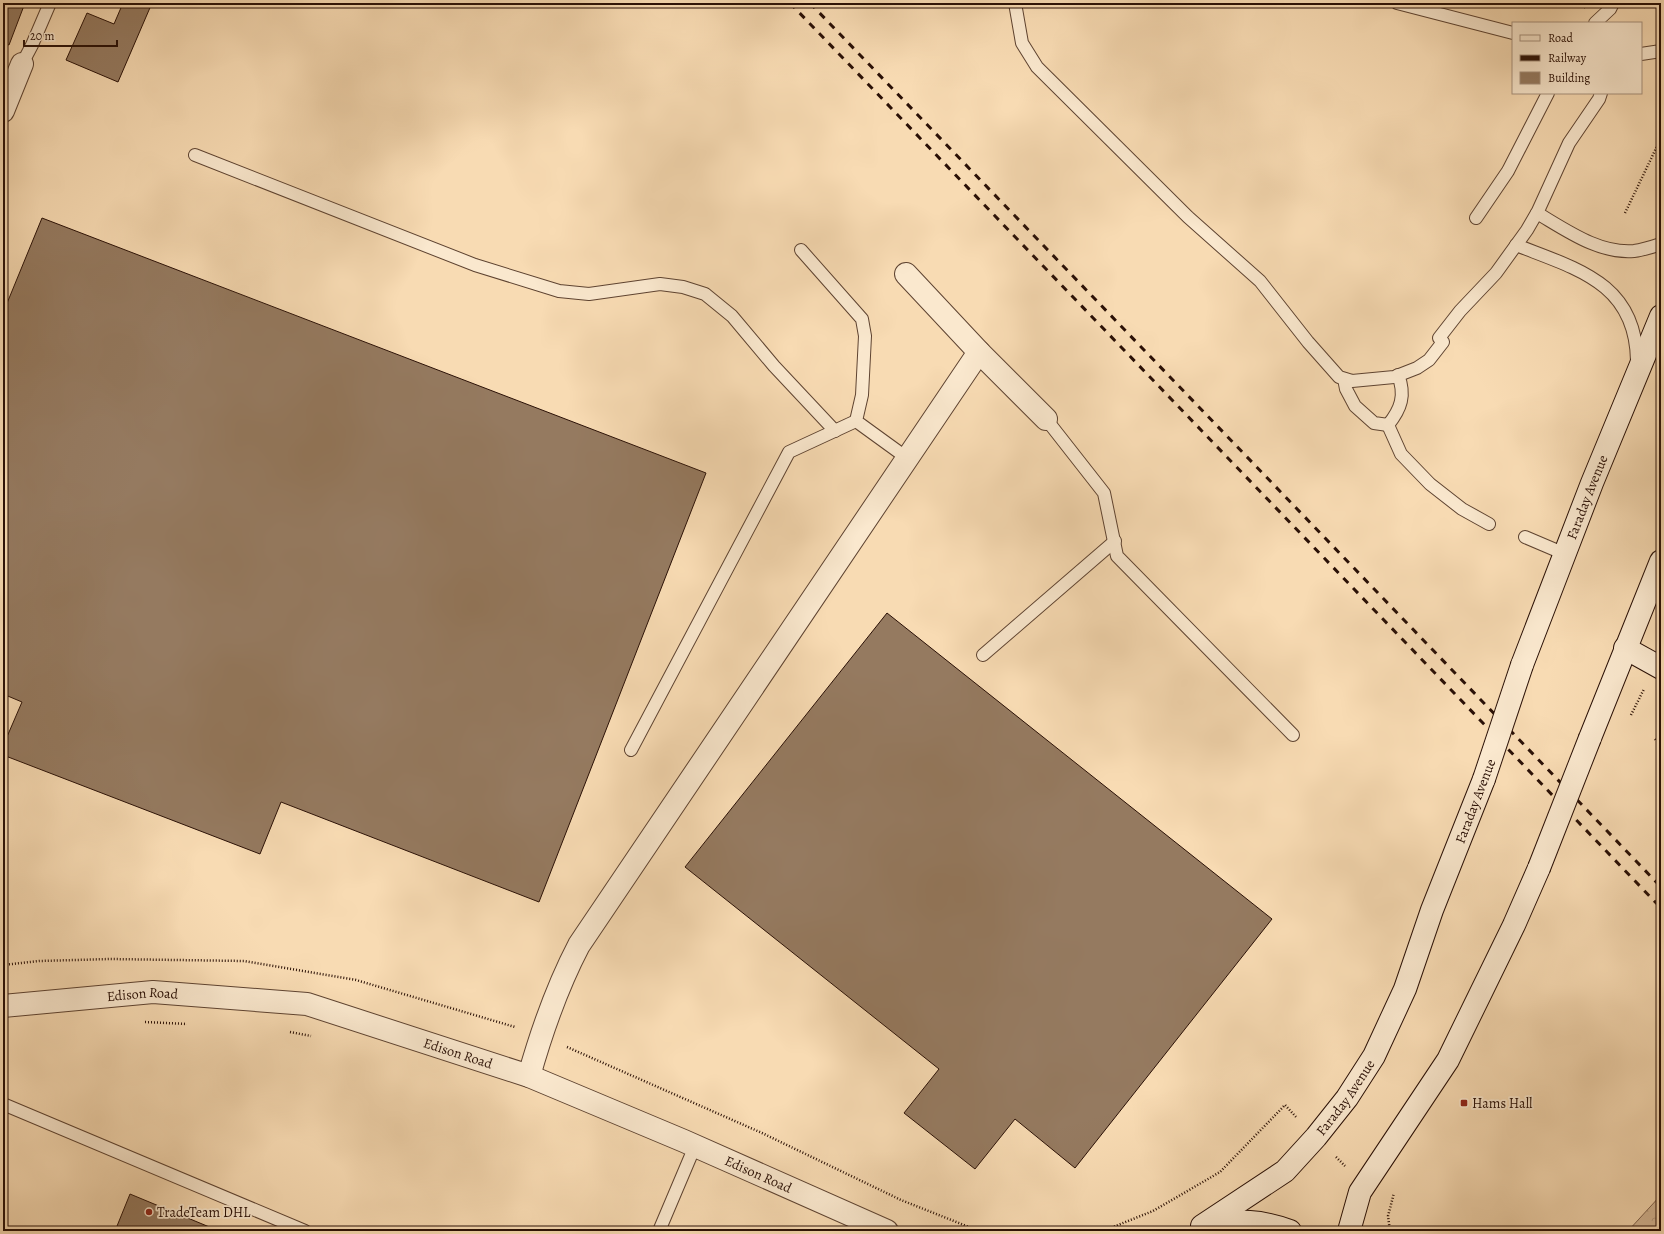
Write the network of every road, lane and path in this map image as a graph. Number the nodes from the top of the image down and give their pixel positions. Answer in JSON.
{"nodes":[{"id":1,"x":50,"y":3,"type":"edge"},
{"id":2,"x":1015,"y":3,"type":"edge"},
{"id":3,"x":1397,"y":3,"type":"edge"},
{"id":4,"x":1613,"y":3,"type":"edge"},
{"id":5,"x":1596,"y":22,"type":"edge"},
{"id":6,"x":1512,"y":33,"type":"edge"},
{"id":7,"x":1661,"y":51,"type":"edge"},
{"id":8,"x":1642,"y":54,"type":"edge"},
{"id":9,"x":22,"y":64,"type":"joint"},
{"id":10,"x":1547,"y":94,"type":"edge"},
{"id":11,"x":1601,"y":94,"type":"edge"},
{"id":12,"x":3,"y":110,"type":"edge"},
{"id":13,"x":1661,"y":138,"type":"edge"},
{"id":14,"x":195,"y":155,"type":"dead end"},
{"id":15,"x":1537,"y":213,"type":"junction"},
{"id":16,"x":1625,"y":213,"type":"dead end"},
{"id":17,"x":1476,"y":218,"type":"dead end"},
{"id":18,"x":1661,"y":244,"type":"edge"},
{"id":19,"x":1516,"y":245,"type":"junction"},
{"id":20,"x":801,"y":250,"type":"dead end"},
{"id":21,"x":906,"y":274,"type":"dead end"},
{"id":22,"x":1661,"y":316,"type":"edge"},
{"id":23,"x":978,"y":352,"type":"junction"},
{"id":24,"x":1398,"y":375,"type":"junction"},
{"id":25,"x":1637,"y":375,"type":"junction"},
{"id":26,"x":1344,"y":379,"type":"junction"},
{"id":27,"x":1046,"y":419,"type":"joint"},
{"id":28,"x":856,"y":421,"type":"junction"},
{"id":29,"x":1388,"y":425,"type":"junction"},
{"id":30,"x":835,"y":431,"type":"junction"},
{"id":31,"x":907,"y":458,"type":"junction"},
{"id":32,"x":1489,"y":524,"type":"dead end"},
{"id":33,"x":1525,"y":537,"type":"dead end"},
{"id":34,"x":1115,"y":541,"type":"junction"},
{"id":35,"x":1565,"y":554,"type":"junction"},
{"id":36,"x":1661,"y":561,"type":"edge"},
{"id":37,"x":1625,"y":648,"type":"junction"},
{"id":38,"x":983,"y":655,"type":"dead end"},
{"id":39,"x":1659,"y":666,"type":"edge"},
{"id":40,"x":1628,"y":721,"type":"dead end"},
{"id":41,"x":1293,"y":735,"type":"dead end"},
{"id":42,"x":1655,"y":739,"type":"dead end"},
{"id":43,"x":1661,"y":746,"type":"edge"},
{"id":44,"x":631,"y":750,"type":"dead end"},
{"id":45,"x":3,"y":1006,"type":"edge"},
{"id":46,"x":139,"y":1022,"type":"dead end"},
{"id":47,"x":193,"y":1025,"type":"dead end"},
{"id":48,"x":286,"y":1031,"type":"dead end"},
{"id":49,"x":316,"y":1037,"type":"dead end"},
{"id":50,"x":528,"y":1076,"type":"junction"},
{"id":51,"x":3,"y":1104,"type":"edge"},
{"id":52,"x":1285,"y":1105,"type":"dead end"},
{"id":53,"x":694,"y":1146,"type":"junction"},
{"id":54,"x":1332,"y":1154,"type":"dead end"},
{"id":55,"x":1346,"y":1167,"type":"dead end"},
{"id":56,"x":1396,"y":1186,"type":"dead end"},
{"id":57,"x":1196,"y":1228,"type":"edge"},
{"id":58,"x":306,"y":1231,"type":"edge"},
{"id":59,"x":659,"y":1231,"type":"edge"},
{"id":60,"x":887,"y":1231,"type":"edge"},
{"id":61,"x":1103,"y":1231,"type":"edge"},
{"id":62,"x":1290,"y":1231,"type":"edge"},
{"id":63,"x":1349,"y":1231,"type":"edge"},
{"id":64,"x":1390,"y":1231,"type":"edge"}],
"edges":[{"from":1,"to":9,"type":"lane"},
{"from":2,"to":26,"type":"lane"},
{"from":3,"to":6,"type":"lane"},
{"from":4,"to":5,"type":"lane"},
{"from":7,"to":8,"type":"lane"},
{"from":9,"to":12,"type":"street"},
{"from":10,"to":17,"type":"lane"},
{"from":11,"to":15,"type":"lane"},
{"from":13,"to":16,"type":"path"},
{"from":14,"to":30,"type":"lane"},
{"from":15,"to":18,"type":"lane"},
{"from":15,"to":19,"type":"lane"},
{"from":19,"to":24,"type":"lane"},
{"from":19,"to":25,"type":"lane"},
{"from":20,"to":28,"type":"lane"},
{"from":21,"to":23,"type":"street"},
{"from":22,"to":25,"type":"street","name":"Faraday Avenue"},
{"from":23,"to":27,"type":"street"},
{"from":23,"to":31,"type":"street"},
{"from":24,"to":26,"type":"lane"},
{"from":24,"to":29,"type":"lane"},
{"from":25,"to":35,"type":"street","name":"Faraday Avenue"},
{"from":26,"to":29,"type":"lane"},
{"from":27,"to":34,"type":"lane"},
{"from":28,"to":30,"type":"lane"},
{"from":28,"to":31,"type":"lane"},
{"from":29,"to":32,"type":"lane"},
{"from":30,"to":44,"type":"lane"},
{"from":31,"to":50,"type":"street"},
{"from":33,"to":35,"type":"lane"},
{"from":34,"to":38,"type":"lane"},
{"from":34,"to":41,"type":"lane"},
{"from":35,"to":57,"type":"street","name":"Faraday Avenue","bridge":true},
{"from":36,"to":37,"type":"street"},
{"from":37,"to":39,"type":"street"},
{"from":37,"to":63,"type":"street","bridge":true},
{"from":39,"to":40,"type":"path"},
{"from":42,"to":43,"type":"path"},
{"from":45,"to":50,"type":"street","name":"Edison Road"},
{"from":46,"to":47,"type":"path"},
{"from":48,"to":49,"type":"path"},
{"from":50,"to":53,"type":"street","name":"Edison Road"},
{"from":51,"to":58,"type":"lane"},
{"from":52,"to":61,"type":"path"},
{"from":53,"to":59,"type":"lane"},
{"from":53,"to":60,"type":"street","name":"Edison Road"},
{"from":54,"to":55,"type":"path"},
{"from":56,"to":64,"type":"path"},
{"from":57,"to":62,"type":"street"}]}
